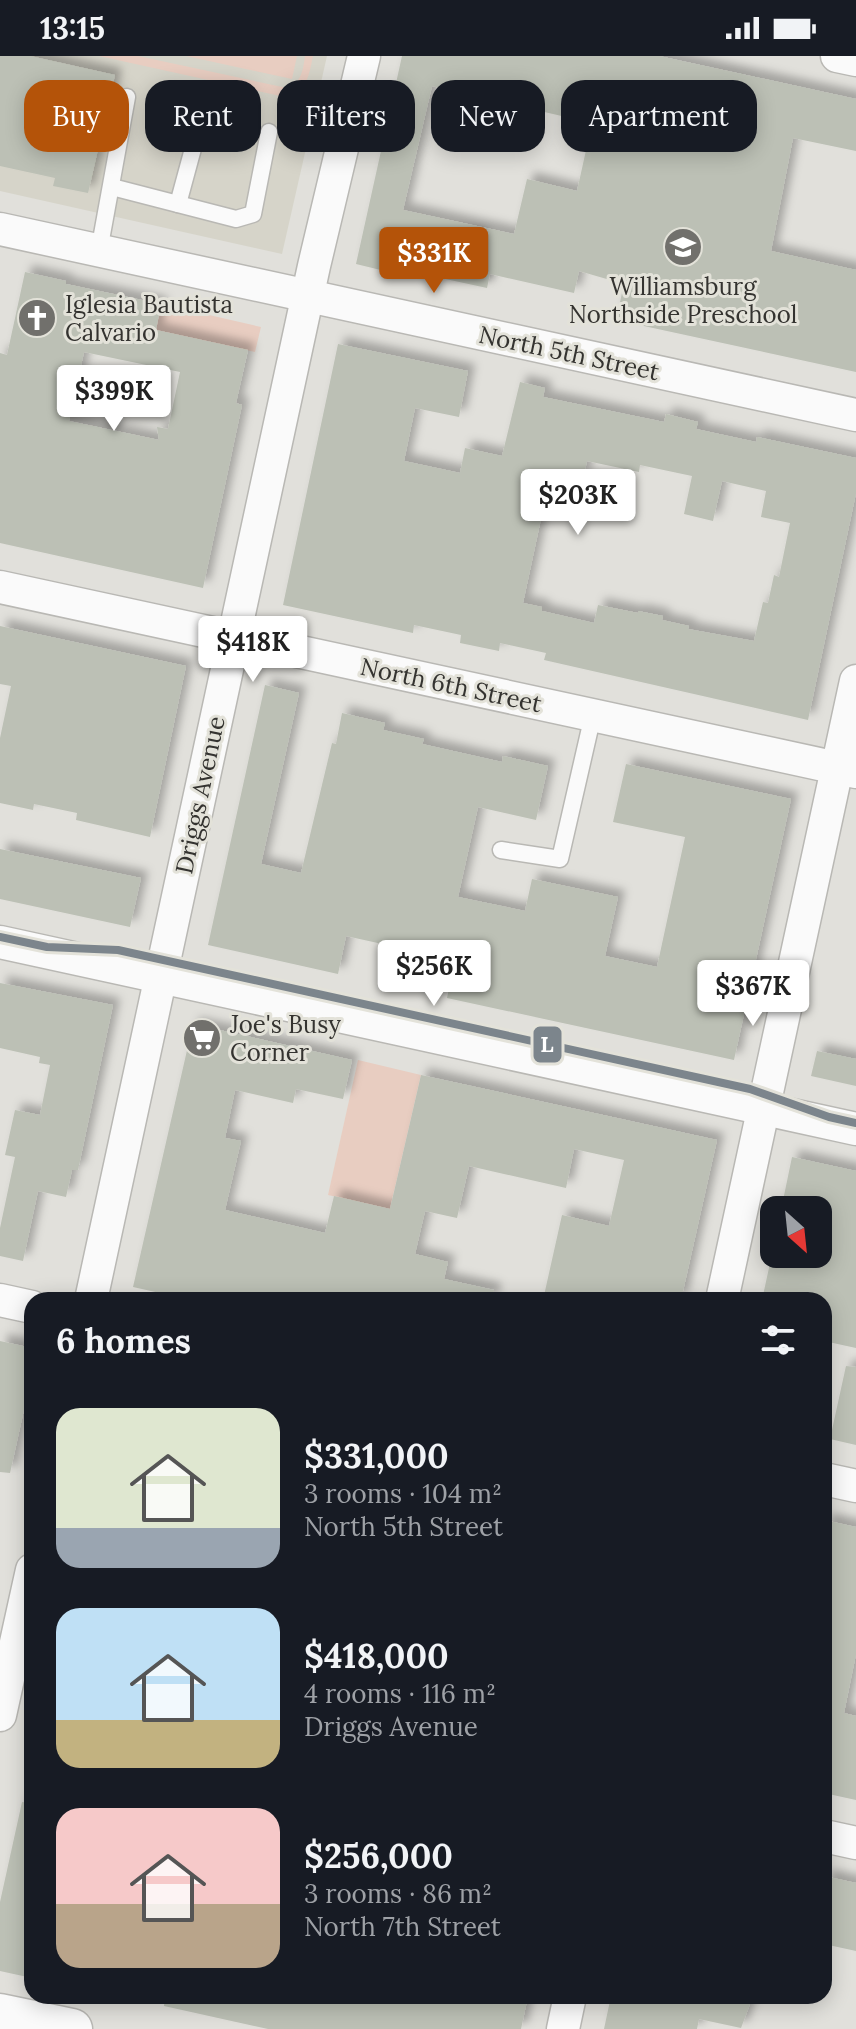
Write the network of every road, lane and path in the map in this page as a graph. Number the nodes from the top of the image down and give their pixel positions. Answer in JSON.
{"nodes":[{"id":1,"x":364,"y":56,"type":"edge"},
{"id":2,"x":837,"y":56,"type":"edge"},
{"id":3,"x":856,"y":60,"type":"edge"},
{"id":4,"x":269,"y":132,"type":"dead end"},
{"id":5,"x":118,"y":152,"type":"edge"},
{"id":6,"x":192,"y":152,"type":"edge"},
{"id":7,"x":112,"y":187,"type":"junction"},
{"id":8,"x":178,"y":204,"type":"junction"},
{"id":9,"x":0,"y":229,"type":"edge"},
{"id":10,"x":99,"y":251,"type":"junction"},
{"id":11,"x":308,"y":296,"type":"junction"},
{"id":12,"x":856,"y":415,"type":"edge"},
{"id":13,"x":0,"y":587,"type":"edge"},
{"id":14,"x":234,"y":638,"type":"junction"},
{"id":15,"x":856,"y":681,"type":"edge"},
{"id":16,"x":593,"y":715,"type":"junction"},
{"id":17,"x":847,"y":770,"type":"edge"},
{"id":18,"x":501,"y":850,"type":"dead end"},
{"id":19,"x":0,"y":942,"type":"edge"},
{"id":20,"x":160,"y":977,"type":"junction"},
{"id":21,"x":764,"y":1109,"type":"junction"},
{"id":22,"x":856,"y":1129,"type":"edge"},
{"id":23,"x":93,"y":1292,"type":"edge"},
{"id":24,"x":724,"y":1292,"type":"edge"},
{"id":25,"x":0,"y":1300,"type":"edge"},
{"id":26,"x":24,"y":1305,"type":"edge"},
{"id":27,"x":832,"y":1481,"type":"edge"},
{"id":28,"x":856,"y":1486,"type":"edge"},
{"id":29,"x":24,"y":1612,"type":"edge"},
{"id":30,"x":15,"y":1659,"type":"edge"},
{"id":31,"x":0,"y":1715,"type":"edge"},
{"id":32,"x":832,"y":1838,"type":"edge"},
{"id":33,"x":856,"y":1843,"type":"edge"},
{"id":34,"x":568,"y":2004,"type":"edge"},
{"id":35,"x":0,"y":2014,"type":"edge"},
{"id":36,"x":72,"y":2029,"type":"edge"},
{"id":37,"x":563,"y":2029,"type":"edge"}],
"edges":[{"from":1,"to":11,"type":"street","name":"Driggs Avenue"},
{"from":2,"to":3,"type":"street"},
{"from":4,"to":8,"type":"lane"},
{"from":5,"to":7,"type":"lane"},
{"from":6,"to":8,"type":"lane"},
{"from":7,"to":8,"type":"lane"},
{"from":7,"to":10,"type":"lane"},
{"from":9,"to":10,"type":"street","name":"North 5th Street"},
{"from":10,"to":11,"type":"street","name":"North 5th Street"},
{"from":11,"to":12,"type":"street","name":"North 5th Street"},
{"from":11,"to":14,"type":"street","name":"Driggs Avenue"},
{"from":13,"to":14,"type":"street","name":"North 6th Street"},
{"from":14,"to":16,"type":"street","name":"North 6th Street"},
{"from":14,"to":20,"type":"street","name":"Driggs Avenue"},
{"from":15,"to":17,"type":"street"},
{"from":16,"to":17,"type":"street","name":"North 6th Street"},
{"from":16,"to":18,"type":"lane"},
{"from":17,"to":21,"type":"street"},
{"from":19,"to":20,"type":"street"},
{"from":20,"to":21,"type":"street"},
{"from":20,"to":23,"type":"street","name":"Driggs Avenue"},
{"from":21,"to":22,"type":"street"},
{"from":21,"to":24,"type":"street"},
{"from":25,"to":26,"type":"street"},
{"from":27,"to":28,"type":"street"},
{"from":29,"to":30,"type":"street"},
{"from":30,"to":31,"type":"street"},
{"from":32,"to":33,"type":"street"},
{"from":34,"to":37,"type":"street"},
{"from":35,"to":36,"type":"street"}]}
